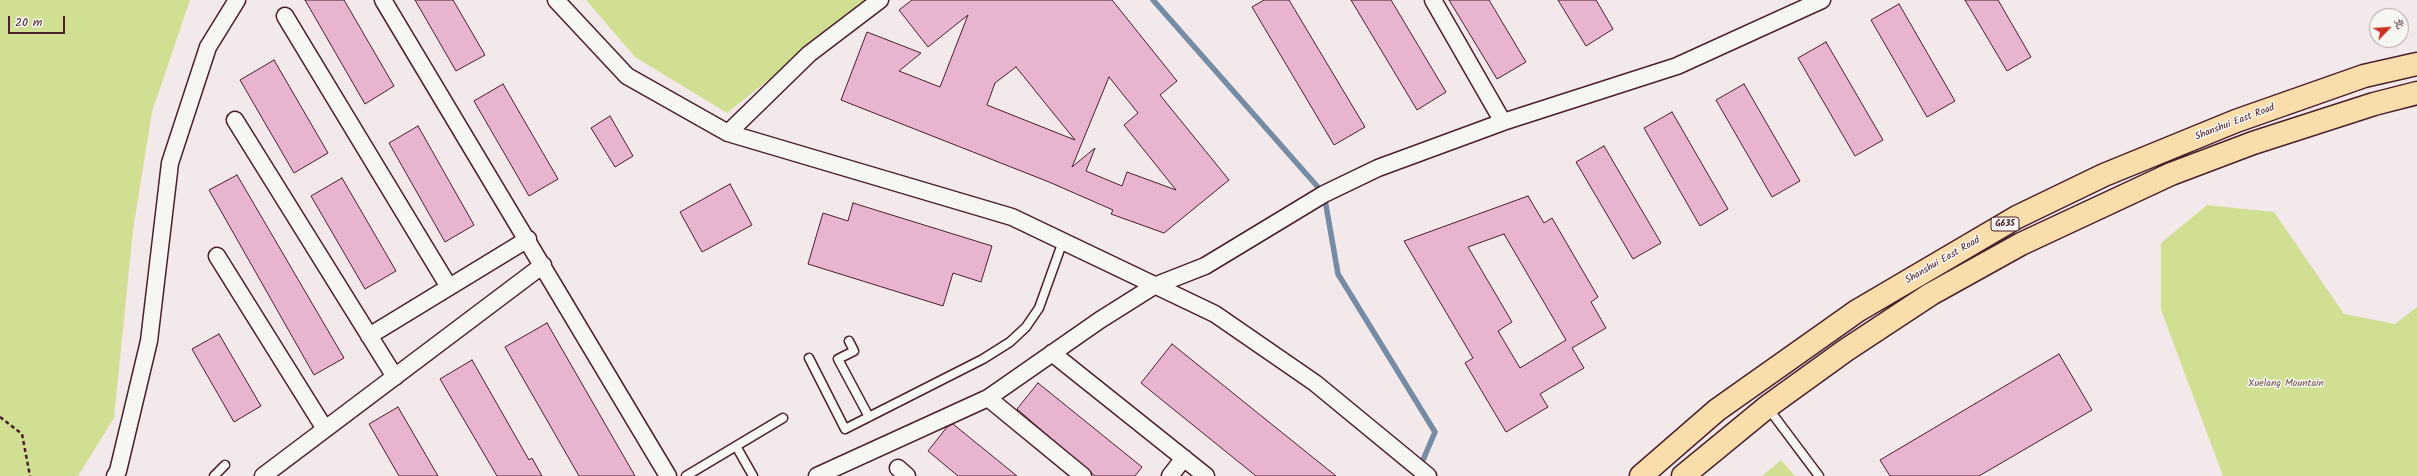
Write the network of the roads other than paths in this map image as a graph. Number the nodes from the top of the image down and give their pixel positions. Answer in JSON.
{"nodes":[{"id":1,"x":237,"y":0,"type":"edge"},
{"id":2,"x":383,"y":0,"type":"edge"},
{"id":3,"x":556,"y":0,"type":"edge"},
{"id":4,"x":880,"y":0,"type":"edge"},
{"id":5,"x":1433,"y":0,"type":"edge"},
{"id":6,"x":1822,"y":0,"type":"edge"},
{"id":7,"x":285,"y":16,"type":"dead end"},
{"id":8,"x":2417,"y":64,"type":"edge"},
{"id":9,"x":2417,"y":93,"type":"edge"},
{"id":10,"x":235,"y":120,"type":"dead end"},
{"id":11,"x":1503,"y":122,"type":"junction"},
{"id":12,"x":728,"y":134,"type":"junction"},
{"id":13,"x":528,"y":239,"type":"junction"},
{"id":14,"x":1063,"y":242,"type":"junction"},
{"id":15,"x":217,"y":256,"type":"dead end"},
{"id":16,"x":543,"y":265,"type":"junction"},
{"id":17,"x":1154,"y":286,"type":"junction"},
{"id":18,"x":449,"y":287,"type":"junction"},
{"id":19,"x":369,"y":336,"type":"junction"},
{"id":20,"x":849,"y":341,"type":"dead end"},
{"id":21,"x":1052,"y":353,"type":"junction"},
{"id":22,"x":809,"y":358,"type":"dead end"},
{"id":23,"x":395,"y":377,"type":"junction"},
{"id":24,"x":988,"y":398,"type":"junction"},
{"id":25,"x":1767,"y":407,"type":"junction"},
{"id":26,"x":869,"y":417,"type":"junction"},
{"id":27,"x":783,"y":418,"type":"dead end"},
{"id":28,"x":325,"y":429,"type":"junction"},
{"id":29,"x":736,"y":446,"type":"junction"},
{"id":30,"x":1184,"y":458,"type":"junction"},
{"id":31,"x":225,"y":466,"type":"dead end"},
{"id":32,"x":120,"y":474,"type":"edge"},
{"id":33,"x":214,"y":476,"type":"edge"},
{"id":34,"x":263,"y":476,"type":"edge"},
{"id":35,"x":668,"y":476,"type":"edge"},
{"id":36,"x":686,"y":476,"type":"edge"},
{"id":37,"x":753,"y":476,"type":"edge"},
{"id":38,"x":817,"y":476,"type":"edge"},
{"id":39,"x":1084,"y":476,"type":"edge"},
{"id":40,"x":1170,"y":476,"type":"edge"},
{"id":41,"x":1206,"y":476,"type":"edge"},
{"id":42,"x":1428,"y":476,"type":"edge"},
{"id":43,"x":1641,"y":476,"type":"edge"},
{"id":44,"x":1683,"y":476,"type":"edge"},
{"id":45,"x":1819,"y":476,"type":"edge"}],
"edges":[{"from":1,"to":32,"type":"street"},
{"from":2,"to":13,"type":"street"},
{"from":3,"to":12,"type":"street"},
{"from":4,"to":12,"type":"street"},
{"from":5,"to":11,"type":"street"},
{"from":6,"to":11,"type":"street"},
{"from":7,"to":18,"type":"street"},
{"from":8,"to":43,"type":"highway","name":"Shanshui East Road","number":"G635"},
{"from":9,"to":25,"type":"highway","number":"G635"},
{"from":10,"to":19,"type":"street"},
{"from":11,"to":17,"type":"street"},
{"from":12,"to":14,"type":"street"},
{"from":13,"to":16,"type":"street"},
{"from":13,"to":18,"type":"street"},
{"from":14,"to":17,"type":"street"},
{"from":14,"to":26,"type":"lane"},
{"from":15,"to":28,"type":"street"},
{"from":16,"to":23,"type":"street"},
{"from":16,"to":35,"type":"street"},
{"from":17,"to":21,"type":"street"},
{"from":17,"to":42,"type":"street"},
{"from":18,"to":19,"type":"street"},
{"from":19,"to":23,"type":"street"},
{"from":20,"to":26,"type":"lane"},
{"from":21,"to":24,"type":"street"},
{"from":21,"to":30,"type":"street"},
{"from":22,"to":26,"type":"lane"},
{"from":23,"to":28,"type":"street"},
{"from":24,"to":38,"type":"street"},
{"from":24,"to":39,"type":"street"},
{"from":25,"to":44,"type":"highway","number":"G635"},
{"from":25,"to":45,"type":"lane"},
{"from":27,"to":29,"type":"lane"},
{"from":28,"to":34,"type":"street"},
{"from":29,"to":36,"type":"lane"},
{"from":29,"to":37,"type":"lane"},
{"from":30,"to":40,"type":"street"},
{"from":30,"to":41,"type":"street"},
{"from":31,"to":33,"type":"lane"}]}
